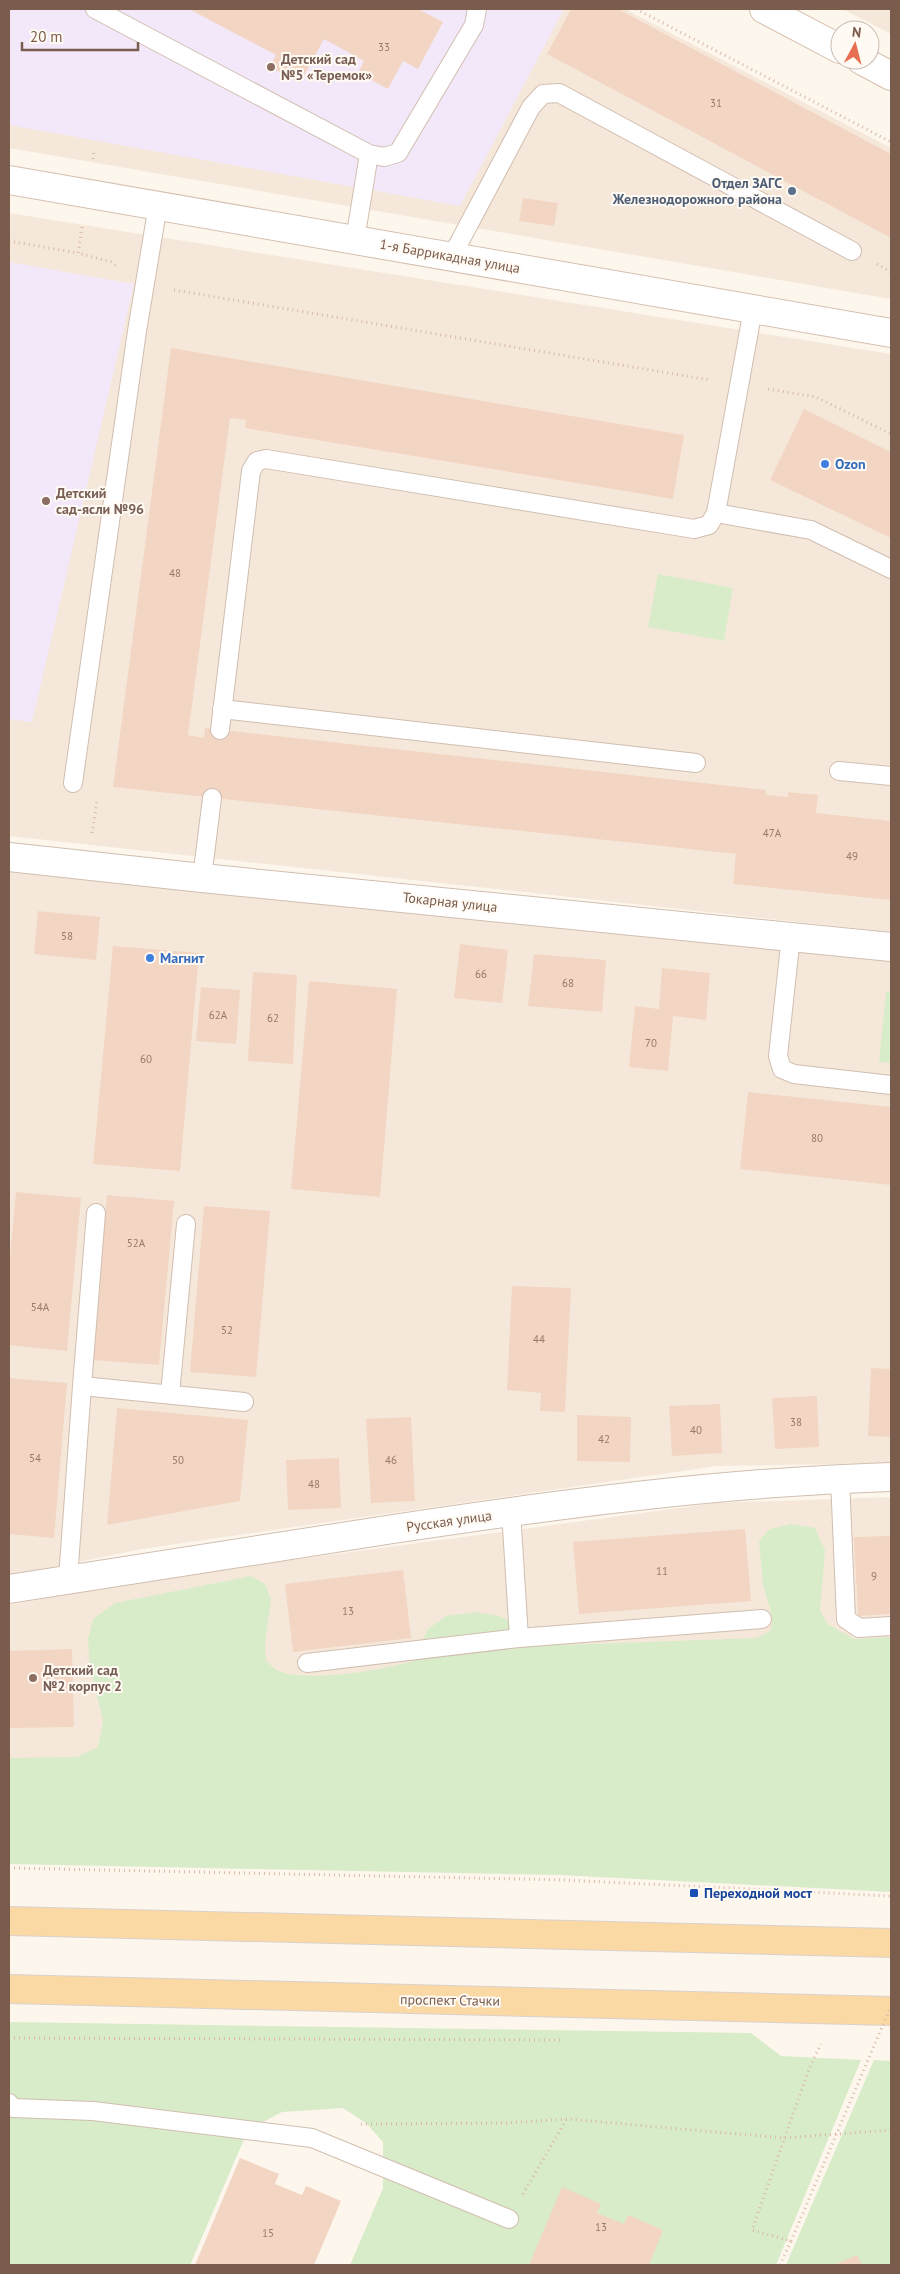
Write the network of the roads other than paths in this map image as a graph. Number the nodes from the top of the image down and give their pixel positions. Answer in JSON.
{"nodes":[{"id":1,"x":95,"y":9,"type":"edge"},
{"id":2,"x":477,"y":9,"type":"edge"},
{"id":3,"x":764,"y":9,"type":"edge"},
{"id":4,"x":830,"y":44,"type":"edge"},
{"id":5,"x":880,"y":70,"type":"edge"},
{"id":6,"x":891,"y":76,"type":"edge"},
{"id":7,"x":368,"y":154,"type":"junction"},
{"id":8,"x":9,"y":180,"type":"edge"},
{"id":9,"x":158,"y":205,"type":"junction"},
{"id":10,"x":355,"y":240,"type":"junction"},
{"id":11,"x":852,"y":251,"type":"dead end"},
{"id":12,"x":452,"y":256,"type":"junction"},
{"id":13,"x":753,"y":309,"type":"junction"},
{"id":14,"x":891,"y":333,"type":"edge"},
{"id":15,"x":716,"y":513,"type":"junction"},
{"id":16,"x":891,"y":569,"type":"edge"},
{"id":17,"x":222,"y":708,"type":"junction"},
{"id":18,"x":220,"y":730,"type":"dead end"},
{"id":19,"x":696,"y":763,"type":"dead end"},
{"id":20,"x":839,"y":771,"type":"dead end"},
{"id":21,"x":891,"y":776,"type":"edge"},
{"id":22,"x":73,"y":782,"type":"dead end"},
{"id":23,"x":212,"y":798,"type":"dead end"},
{"id":24,"x":9,"y":857,"type":"edge"},
{"id":25,"x":202,"y":878,"type":"junction"},
{"id":26,"x":791,"y":936,"type":"junction"},
{"id":27,"x":891,"y":947,"type":"edge"},
{"id":28,"x":891,"y":1085,"type":"edge"},
{"id":29,"x":96,"y":1212,"type":"dead end"},
{"id":30,"x":186,"y":1224,"type":"dead end"},
{"id":31,"x":82,"y":1386,"type":"junction"},
{"id":32,"x":170,"y":1394,"type":"junction"},
{"id":33,"x":244,"y":1402,"type":"dead end"},
{"id":34,"x":891,"y":1477,"type":"edge"},
{"id":35,"x":840,"y":1478,"type":"junction"},
{"id":36,"x":511,"y":1511,"type":"junction"},
{"id":37,"x":68,"y":1579,"type":"junction"},
{"id":38,"x":9,"y":1589,"type":"edge"},
{"id":39,"x":762,"y":1619,"type":"dead end"},
{"id":40,"x":891,"y":1626,"type":"edge"},
{"id":41,"x":519,"y":1638,"type":"junction"},
{"id":42,"x":307,"y":1663,"type":"dead end"},
{"id":43,"x":9,"y":1921,"type":"edge"},
{"id":44,"x":891,"y":1943,"type":"edge"},
{"id":45,"x":9,"y":1989,"type":"edge"},
{"id":46,"x":891,"y":2011,"type":"edge"},
{"id":47,"x":9,"y":2103,"type":"edge"},
{"id":48,"x":509,"y":2219,"type":"road end"}],
"edges":[{"from":1,"to":7,"type":"lane"},
{"from":2,"to":7,"type":"lane"},
{"from":3,"to":4,"type":"street"},
{"from":5,"to":6,"type":"street"},
{"from":7,"to":10,"type":"lane"},
{"from":8,"to":9,"type":"street","name":"1-я Баррикадная улица"},
{"from":9,"to":10,"type":"street","name":"1-я Баррикадная улица"},
{"from":9,"to":22,"type":"lane"},
{"from":10,"to":12,"type":"street","name":"1-я Баррикадная улица"},
{"from":11,"to":12,"type":"lane"},
{"from":12,"to":13,"type":"street","name":"1-я Баррикадная улица"},
{"from":13,"to":14,"type":"street","name":"1-я Баррикадная улица"},
{"from":13,"to":15,"type":"lane"},
{"from":15,"to":16,"type":"lane"},
{"from":15,"to":17,"type":"lane"},
{"from":17,"to":18,"type":"lane"},
{"from":17,"to":19,"type":"lane"},
{"from":20,"to":21,"type":"lane"},
{"from":23,"to":25,"type":"lane"},
{"from":24,"to":25,"type":"street","name":"Токарная улица"},
{"from":25,"to":26,"type":"street","name":"Токарная улица"},
{"from":26,"to":27,"type":"street","name":"Токарная улица"},
{"from":26,"to":28,"type":"lane"},
{"from":29,"to":31,"type":"lane"},
{"from":30,"to":32,"type":"lane"},
{"from":31,"to":32,"type":"lane"},
{"from":31,"to":37,"type":"lane"},
{"from":32,"to":33,"type":"lane"},
{"from":34,"to":35,"type":"street","name":"Русская улица"},
{"from":35,"to":36,"type":"street","name":"Русская улица"},
{"from":35,"to":40,"type":"lane"},
{"from":36,"to":37,"type":"street","name":"Русская улица"},
{"from":36,"to":41,"type":"lane"},
{"from":37,"to":38,"type":"street","name":"Русская улица"},
{"from":39,"to":41,"type":"lane"},
{"from":41,"to":42,"type":"lane"},
{"from":43,"to":44,"type":"main road"},
{"from":45,"to":46,"type":"main road","name":"проспект Стачки"},
{"from":47,"to":48,"type":"lane"}]}
